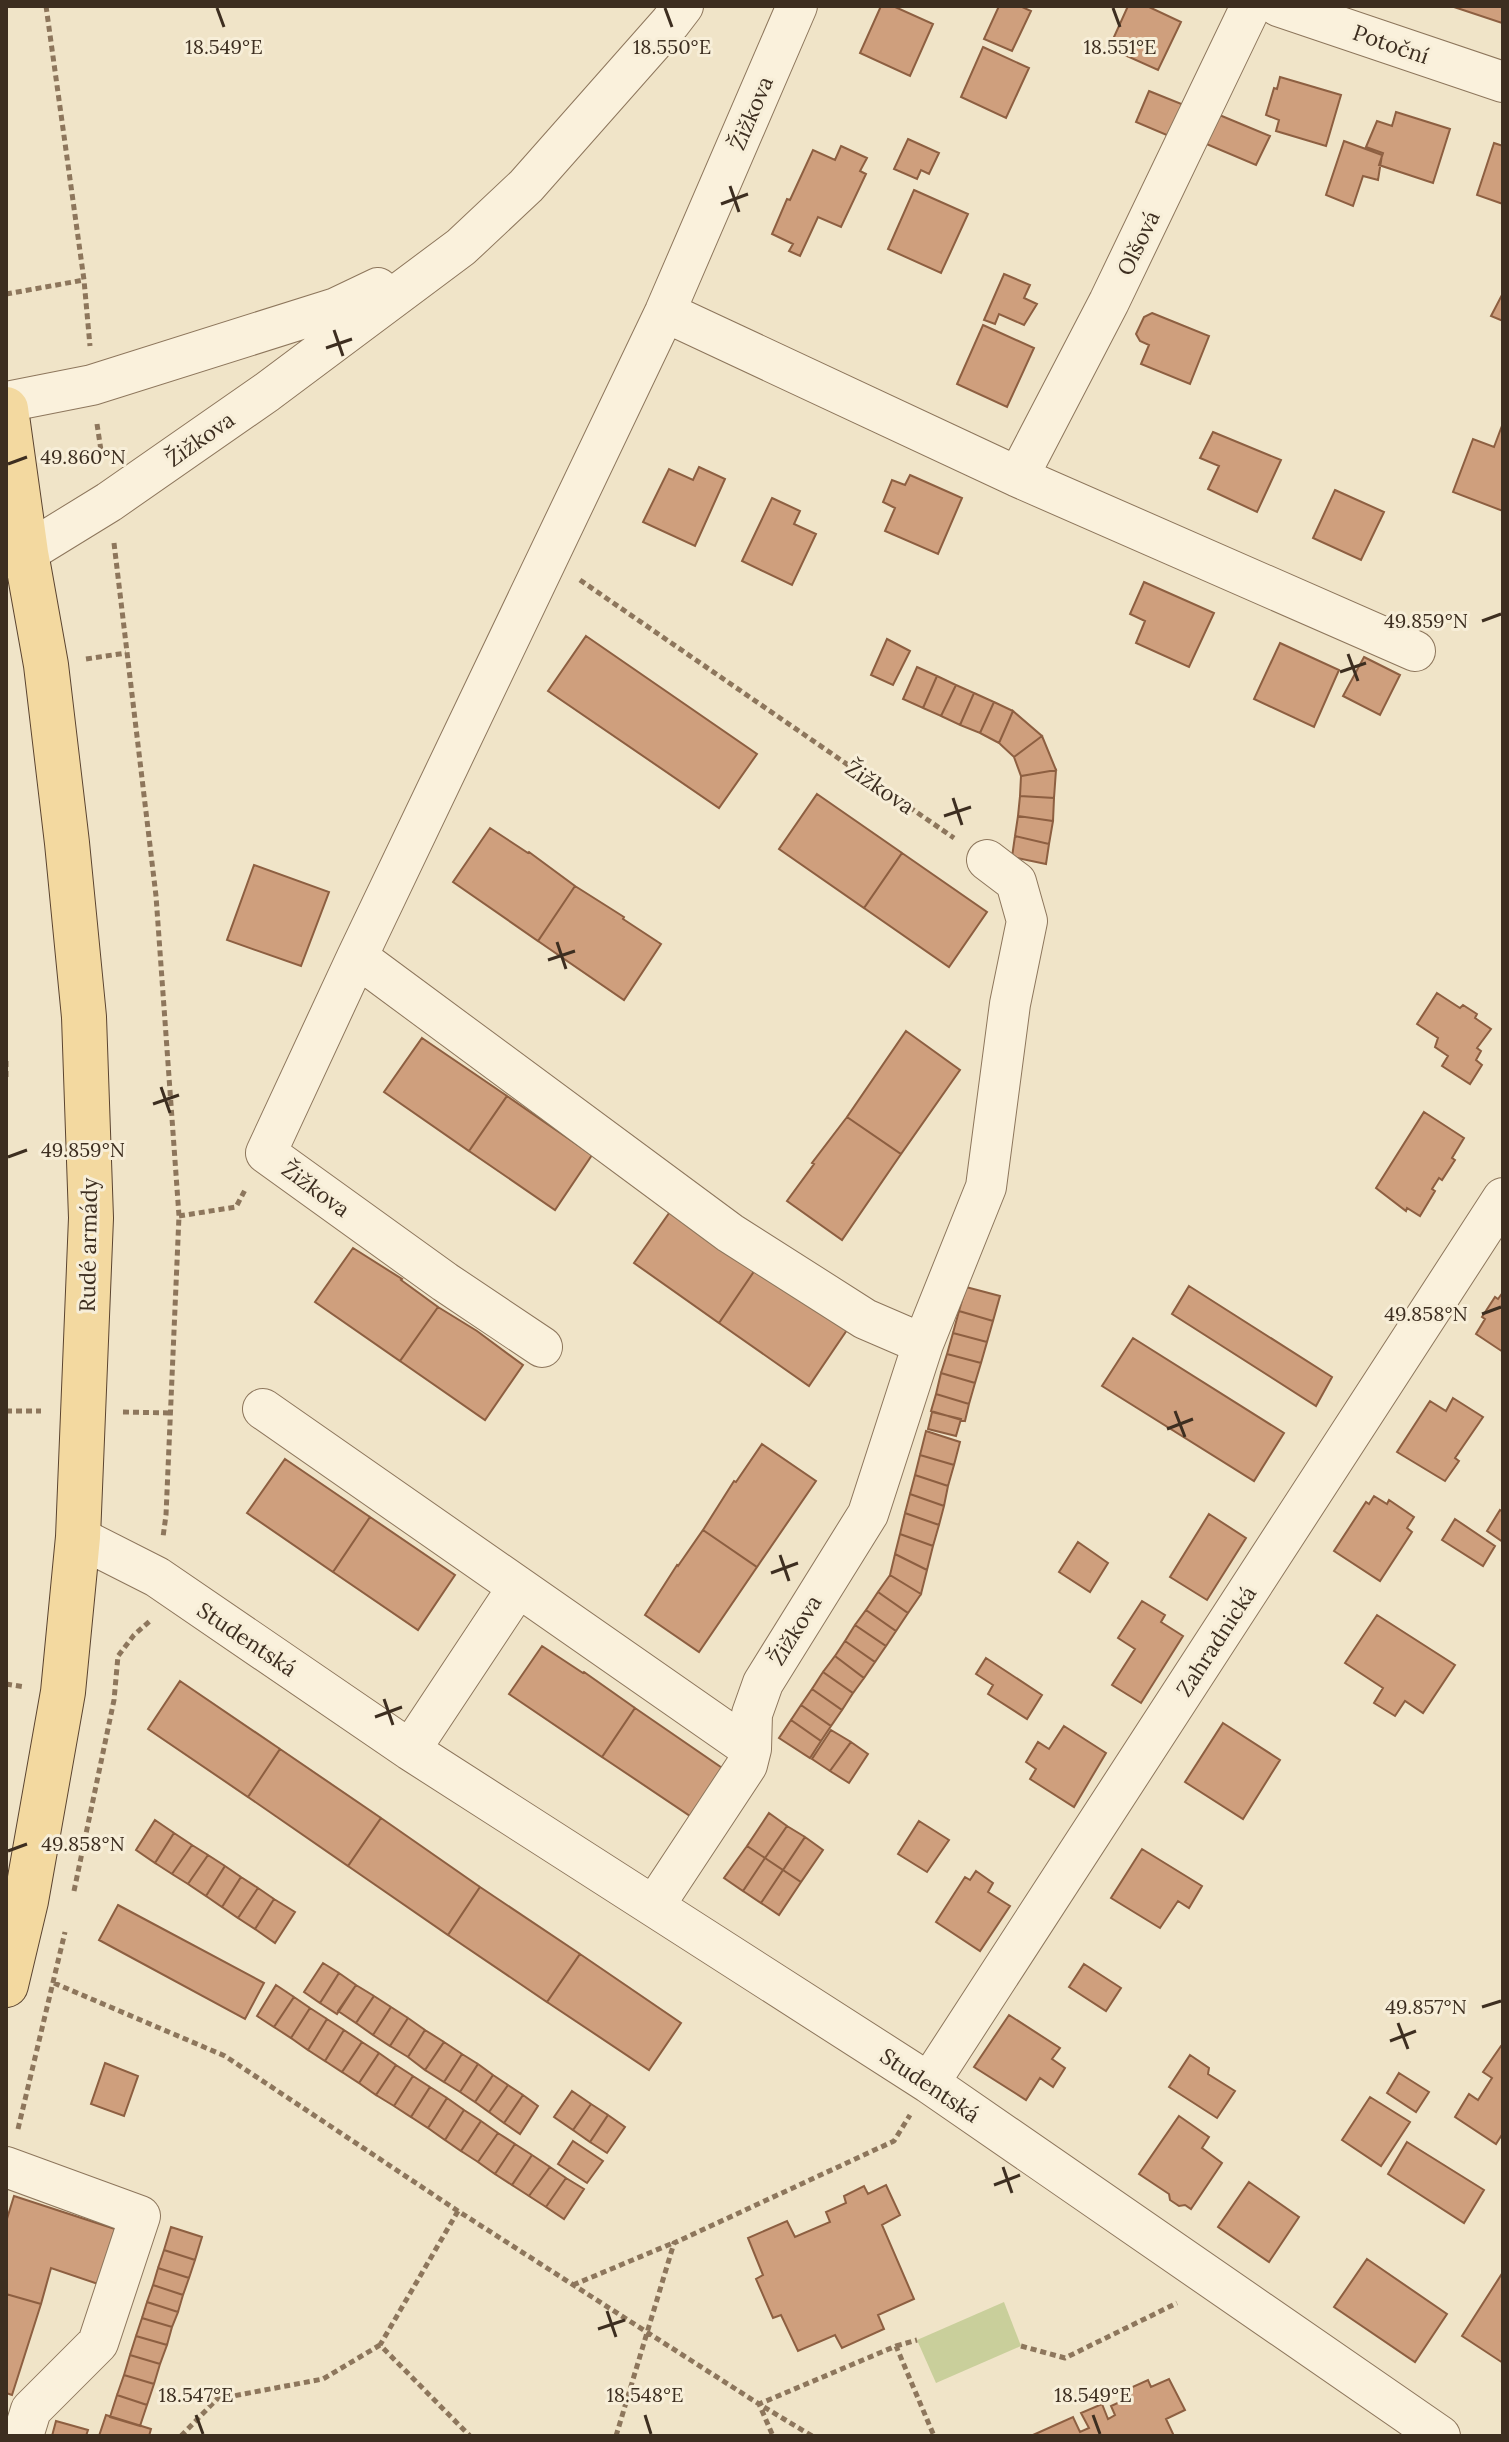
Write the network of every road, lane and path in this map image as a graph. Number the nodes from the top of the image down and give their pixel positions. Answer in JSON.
{"nodes":[{"id":1,"x":46,"y":6,"type":"edge"},
{"id":2,"x":683,"y":6,"type":"edge"},
{"id":3,"x":797,"y":6,"type":"edge"},
{"id":4,"x":1251,"y":6,"type":"edge"},
{"id":5,"x":1278,"y":6,"type":"edge"},
{"id":6,"x":1503,"y":82,"type":"edge"},
{"id":7,"x":461,"y":247,"type":"junction"},
{"id":8,"x":84,"y":280,"type":"junction"},
{"id":9,"x":6,"y":294,"type":"edge"},
{"id":10,"x":665,"y":312,"type":"junction"},
{"id":11,"x":92,"y":385,"type":"junction"},
{"id":12,"x":6,"y":402,"type":"edge"},
{"id":13,"x":6,"y":409,"type":"edge"},
{"id":14,"x":1018,"y":477,"type":"junction"},
{"id":15,"x":109,"y":502,"type":"junction"},
{"id":16,"x":16,"y":556,"type":"edge"},
{"id":17,"x":542,"y":567,"type":"junction"},
{"id":18,"x":1415,"y":651,"type":"dead end"},
{"id":19,"x":987,"y":860,"type":"joint"},
{"id":20,"x":357,"y":957,"type":"junction"},
{"id":21,"x":6,"y":1061,"type":"edge"},
{"id":22,"x":6,"y":1081,"type":"edge"},
{"id":23,"x":266,"y":1153,"type":"junction"},
{"id":24,"x":1503,"y":1198,"type":"edge"},
{"id":25,"x":179,"y":1216,"type":"junction"},
{"id":26,"x":923,"y":1344,"type":"junction"},
{"id":27,"x":542,"y":1347,"type":"dead end"},
{"id":28,"x":263,"y":1409,"type":"dead end"},
{"id":29,"x":78,"y":1537,"type":"junction"},
{"id":30,"x":157,"y":1577,"type":"junction"},
{"id":31,"x":518,"y":1587,"type":"junction"},
{"id":32,"x":751,"y":1749,"type":"junction"},
{"id":33,"x":410,"y":1750,"type":"junction"},
{"id":34,"x":654,"y":1906,"type":"junction"},
{"id":35,"x":54,"y":1983,"type":"dead end"},
{"id":36,"x":6,"y":1985,"type":"edge"},
{"id":37,"x":929,"y":2083,"type":"junction"},
{"id":38,"x":7,"y":2167,"type":"edge"},
{"id":39,"x":458,"y":2211,"type":"junction"},
{"id":40,"x":674,"y":2243,"type":"junction"},
{"id":41,"x":1219,"y":2283,"type":"junction"},
{"id":42,"x":573,"y":2285,"type":"junction"},
{"id":43,"x":646,"y":2332,"type":"junction"},
{"id":44,"x":917,"y":2340,"type":"dead end"},
{"id":45,"x":380,"y":2345,"type":"junction"},
{"id":46,"x":896,"y":2346,"type":"junction"},
{"id":47,"x":1021,"y":2346,"type":"dead end"},
{"id":48,"x":759,"y":2404,"type":"junction"},
{"id":49,"x":23,"y":2436,"type":"edge"},
{"id":50,"x":181,"y":2436,"type":"edge"},
{"id":51,"x":470,"y":2436,"type":"edge"},
{"id":52,"x":616,"y":2436,"type":"edge"},
{"id":53,"x":773,"y":2436,"type":"edge"},
{"id":54,"x":812,"y":2436,"type":"edge"},
{"id":55,"x":934,"y":2436,"type":"edge"},
{"id":56,"x":1440,"y":2436,"type":"edge"}],
"edges":[{"from":1,"to":8,"type":"path"},
{"from":2,"to":7,"type":"street","name":"Žižkova"},
{"from":3,"to":10,"type":"street","name":"Žižkova"},
{"from":4,"to":14,"type":"street","name":"Olšová"},
{"from":5,"to":6,"type":"street","name":"Potoční"},
{"from":7,"to":11,"type":"street","name":"Žižkova"},
{"from":7,"to":15,"type":"street","name":"Žižkova"},
{"from":8,"to":9,"type":"path"},
{"from":8,"to":11,"type":"path"},
{"from":10,"to":14,"type":"street"},
{"from":10,"to":17,"type":"street","name":"Žižkova"},
{"from":11,"to":12,"type":"street","name":"Žižkova"},
{"from":11,"to":15,"type":"path"},
{"from":13,"to":16,"type":"main road","name":"Rudé armády"},
{"from":14,"to":18,"type":"street"},
{"from":15,"to":16,"type":"street","name":"Žižkova"},
{"from":15,"to":25,"type":"path"},
{"from":16,"to":29,"type":"main road","name":"Rudé armády"},
{"from":17,"to":19,"type":"path","name":"Žižkova"},
{"from":17,"to":20,"type":"street","name":"Žižkova"},
{"from":19,"to":26,"type":"street","name":"Žižkova"},
{"from":20,"to":23,"type":"street","name":"Žižkova"},
{"from":20,"to":26,"type":"street"},
{"from":21,"to":22,"type":"path"},
{"from":23,"to":25,"type":"path"},
{"from":23,"to":27,"type":"street","name":"Žižkova"},
{"from":24,"to":37,"type":"street","name":"Zahradnická"},
{"from":25,"to":30,"type":"path"},
{"from":26,"to":32,"type":"street","name":"Žižkova"},
{"from":28,"to":31,"type":"street"},
{"from":29,"to":30,"type":"street","name":"Studentská"},
{"from":29,"to":36,"type":"main road","name":"Rudé armády"},
{"from":30,"to":33,"type":"street","name":"Studentská"},
{"from":31,"to":32,"type":"street"},
{"from":31,"to":33,"type":"street"},
{"from":32,"to":34,"type":"street","name":"Žižkova"},
{"from":33,"to":34,"type":"street","name":"Studentská"},
{"from":34,"to":37,"type":"street","name":"Studentská"},
{"from":35,"to":39,"type":"path"},
{"from":37,"to":40,"type":"path"},
{"from":37,"to":41,"type":"street","name":"Studentská"},
{"from":38,"to":49,"type":"street"},
{"from":39,"to":42,"type":"path"},
{"from":39,"to":45,"type":"path"},
{"from":40,"to":42,"type":"path"},
{"from":40,"to":43,"type":"path"},
{"from":41,"to":47,"type":"path"},
{"from":41,"to":56,"type":"street","name":"Studentská"},
{"from":42,"to":43,"type":"path"},
{"from":43,"to":48,"type":"path"},
{"from":43,"to":52,"type":"path"},
{"from":44,"to":46,"type":"path"},
{"from":45,"to":50,"type":"path"},
{"from":45,"to":51,"type":"path"},
{"from":46,"to":48,"type":"path"},
{"from":46,"to":55,"type":"path"},
{"from":48,"to":53,"type":"path"},
{"from":48,"to":54,"type":"path"}]}
